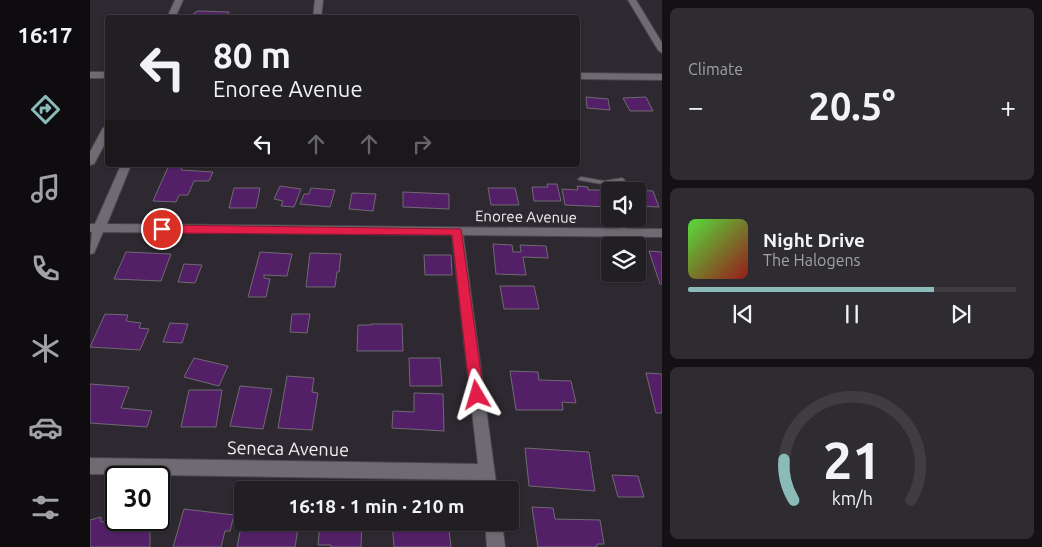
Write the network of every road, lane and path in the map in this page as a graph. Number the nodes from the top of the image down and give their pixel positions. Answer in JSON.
{"nodes":[{"id":1,"x":180,"y":0,"type":"edge"},
{"id":2,"x":319,"y":0,"type":"edge"},
{"id":3,"x":632,"y":0,"type":"edge"},
{"id":4,"x":172,"y":15,"type":"edge"},
{"id":5,"x":317,"y":15,"type":"edge"},
{"id":6,"x":662,"y":50,"type":"edge"},
{"id":7,"x":90,"y":75,"type":"edge"},
{"id":8,"x":105,"y":75,"type":"edge"},
{"id":9,"x":580,"y":76,"type":"edge"},
{"id":10,"x":662,"y":77,"type":"edge"},
{"id":11,"x":105,"y":134,"type":"edge"},
{"id":12,"x":90,"y":162,"type":"edge"},
{"id":13,"x":125,"y":167,"type":"edge"},
{"id":14,"x":581,"y":179,"type":"dead end"},
{"id":15,"x":622,"y":180,"type":"dead end"},
{"id":16,"x":601,"y":182,"type":"edge"},
{"id":17,"x":610,"y":182,"type":"edge"},
{"id":18,"x":623,"y":227,"type":"edge"},
{"id":19,"x":95,"y":228,"type":"edge"},
{"id":20,"x":457,"y":231,"type":"junction"},
{"id":21,"x":626,"y":233,"type":"junction"},
{"id":22,"x":662,"y":233,"type":"edge"},
{"id":23,"x":90,"y":250,"type":"edge"},
{"id":24,"x":90,"y":466,"type":"edge"},
{"id":25,"x":486,"y":472,"type":"junction"},
{"id":26,"x":487,"y":481,"type":"edge"},
{"id":27,"x":494,"y":531,"type":"edge"},
{"id":28,"x":496,"y":547,"type":"edge"}],
"edges":[{"from":1,"to":4,"type":"street"},
{"from":2,"to":5,"type":"street"},
{"from":3,"to":6,"type":"street"},
{"from":7,"to":8,"type":"street"},
{"from":9,"to":10,"type":"street"},
{"from":11,"to":12,"type":"street"},
{"from":13,"to":19,"type":"street"},
{"from":14,"to":16,"type":"lane"},
{"from":15,"to":17,"type":"lane"},
{"from":18,"to":21,"type":"lane"},
{"from":19,"to":20,"type":"street","name":"Enoree Avenue"},
{"from":19,"to":23,"type":"street"},
{"from":20,"to":21,"type":"street","name":"Enoree Avenue"},
{"from":20,"to":25,"type":"street"},
{"from":21,"to":22,"type":"street","name":"Enoree Avenue"},
{"from":24,"to":25,"type":"street","name":"Seneca Avenue"},
{"from":25,"to":26,"type":"street"},
{"from":27,"to":28,"type":"street"}]}
